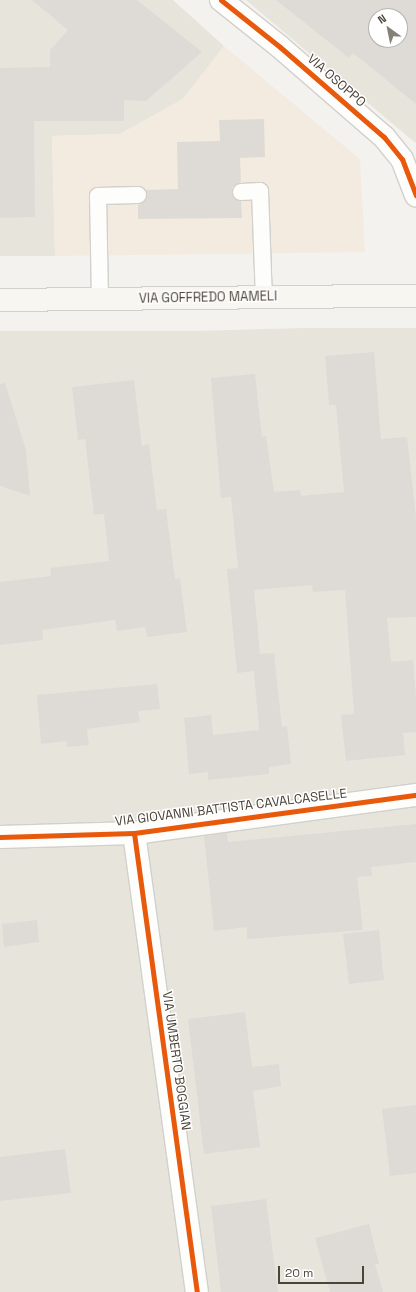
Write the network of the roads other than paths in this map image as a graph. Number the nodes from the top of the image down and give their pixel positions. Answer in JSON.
{"nodes":[{"id":1,"x":221,"y":0,"type":"edge"},
{"id":2,"x":415,"y":186,"type":"edge"},
{"id":3,"x":241,"y":192,"type":"dead end"},
{"id":4,"x":138,"y":195,"type":"dead end"},
{"id":5,"x":416,"y":296,"type":"edge"},
{"id":6,"x":264,"y":298,"type":"junction"},
{"id":7,"x":100,"y":299,"type":"junction"},
{"id":8,"x":0,"y":300,"type":"edge"},
{"id":9,"x":416,"y":795,"type":"edge"},
{"id":10,"x":134,"y":833,"type":"junction"},
{"id":11,"x":0,"y":837,"type":"edge"},
{"id":12,"x":196,"y":1292,"type":"edge"}],
"edges":[{"from":1,"to":2,"type":"street","name":"VIA OSOPPO"},
{"from":3,"to":6,"type":"lane"},
{"from":4,"to":7,"type":"lane"},
{"from":5,"to":6,"type":"main road","name":"VIA GOFFREDO MAMELI"},
{"from":6,"to":7,"type":"main road","name":"VIA GOFFREDO MAMELI"},
{"from":7,"to":8,"type":"main road","name":"VIA GOFFREDO MAMELI"},
{"from":9,"to":10,"type":"street","name":"VIA GIOVANNI BATTISTA CAVALCASELLE"},
{"from":10,"to":11,"type":"street","name":"VIA GIOVANNI BATTISTA CAVALCASELLE"},
{"from":10,"to":12,"type":"street","name":"VIA UMBERTO BOGGIAN"}]}
